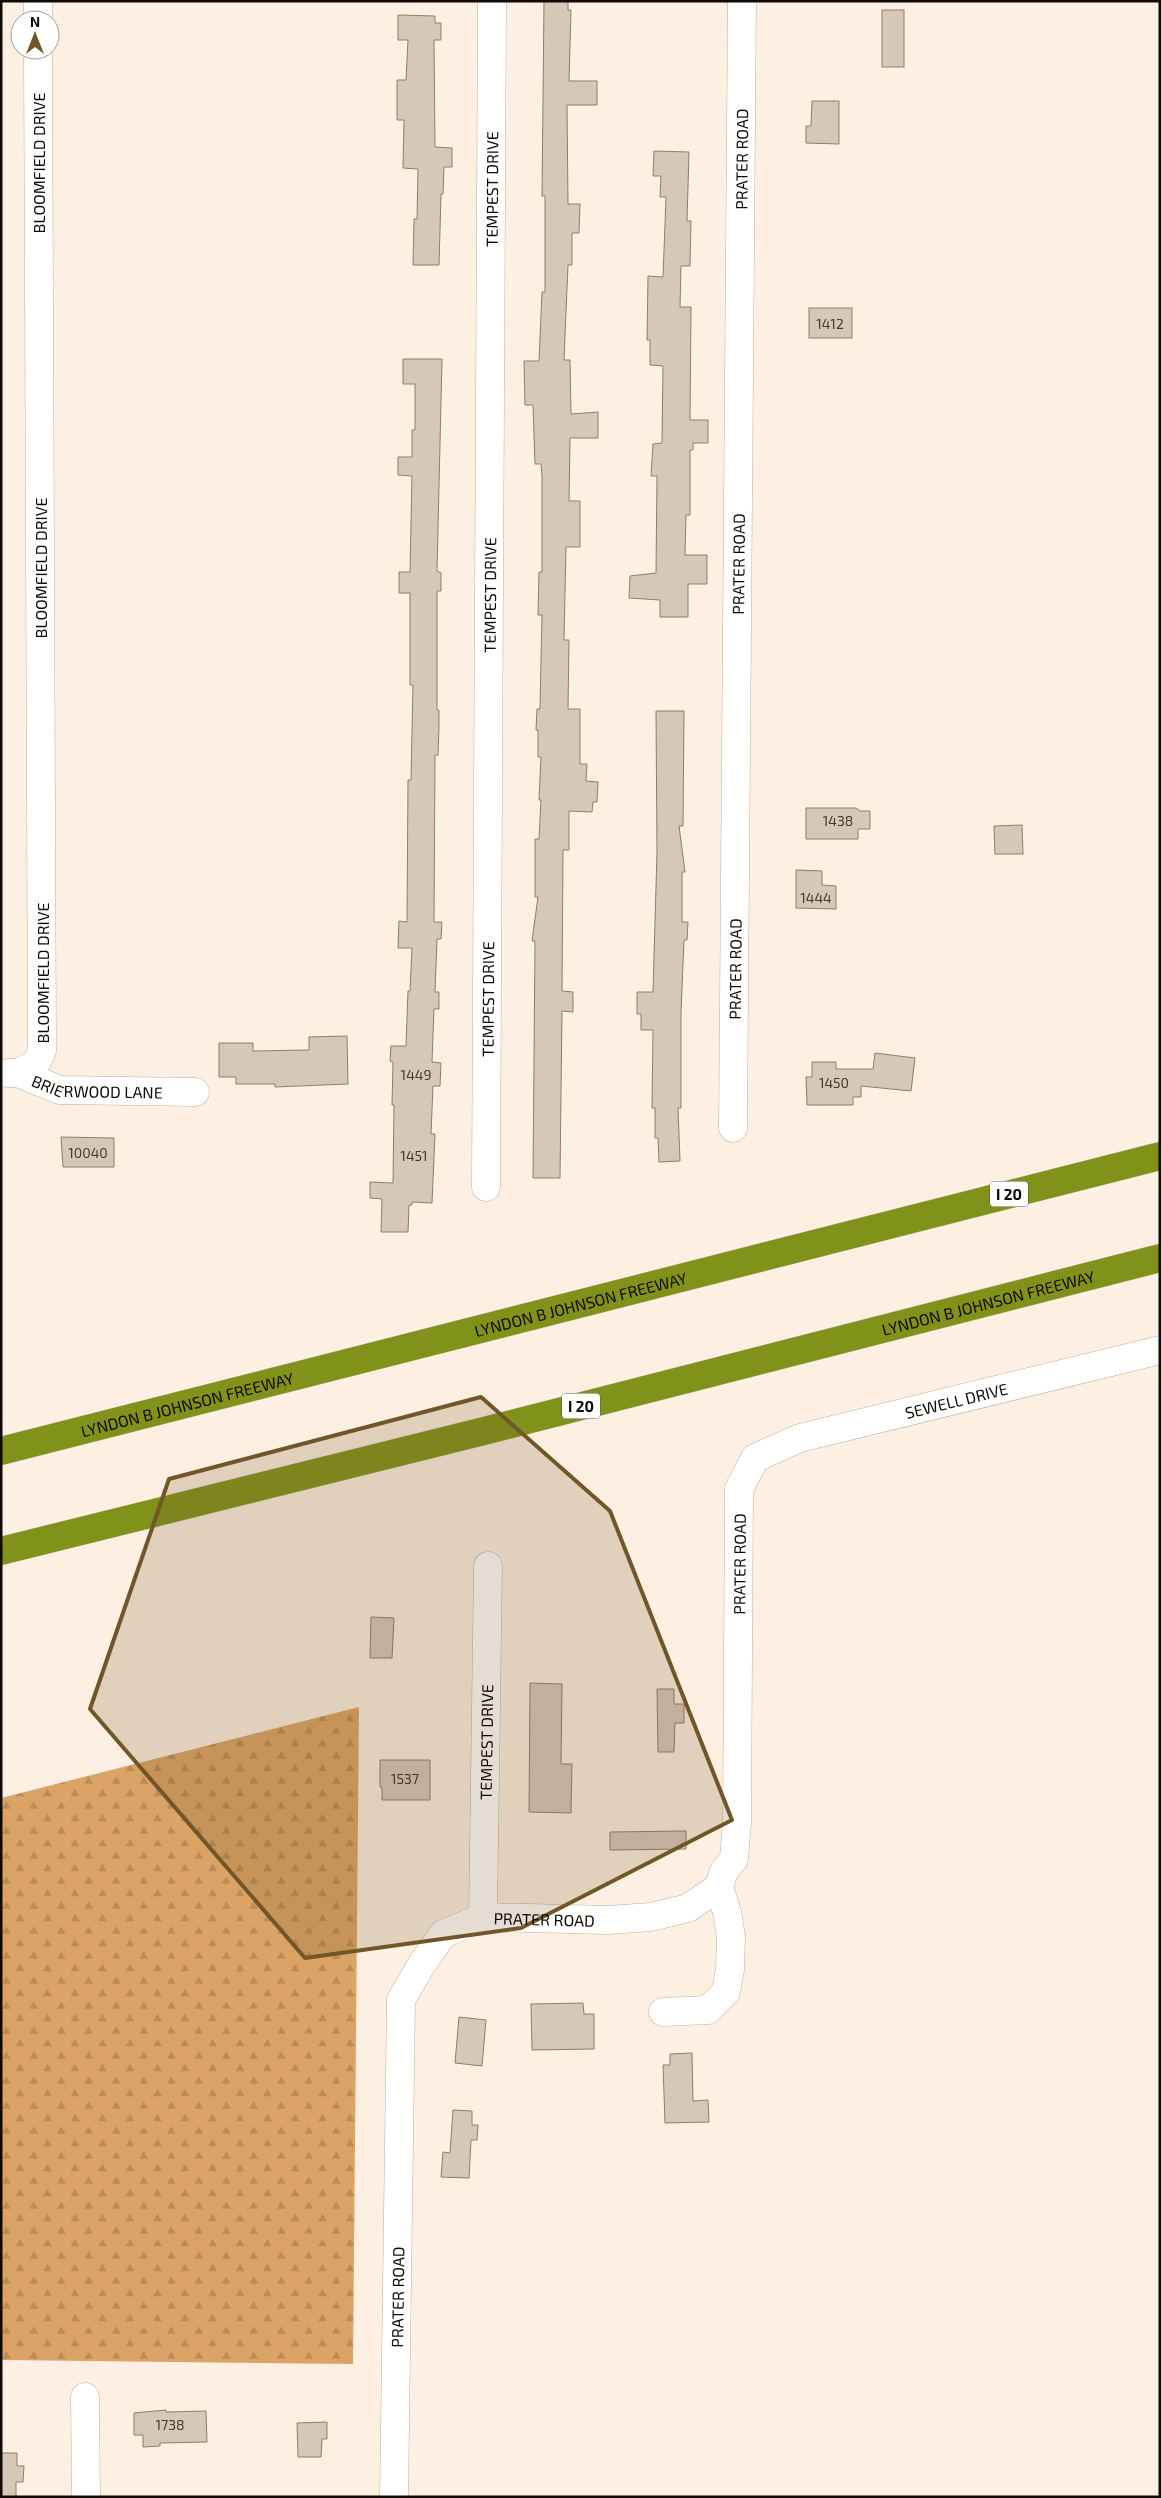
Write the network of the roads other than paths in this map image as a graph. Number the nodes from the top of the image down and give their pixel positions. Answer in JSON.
{"nodes":[{"id":1,"x":492,"y":1,"type":"edge"},
{"id":2,"x":742,"y":1,"type":"edge"},
{"id":3,"x":38,"y":60,"type":"edge"},
{"id":4,"x":10,"y":1073,"type":"edge"},
{"id":5,"x":195,"y":1092,"type":"dead end"},
{"id":6,"x":733,"y":1128,"type":"dead end"},
{"id":7,"x":1160,"y":1138,"type":"edge"},
{"id":8,"x":1160,"y":1156,"type":"edge"},
{"id":9,"x":486,"y":1187,"type":"dead end"},
{"id":10,"x":859,"y":1232,"type":"junction"},
{"id":11,"x":1160,"y":1258,"type":"edge"},
{"id":12,"x":1160,"y":1350,"type":"edge"},
{"id":13,"x":1,"y":1451,"type":"edge"},
{"id":14,"x":755,"y":1458,"type":"joint"},
{"id":15,"x":1,"y":1551,"type":"edge"},
{"id":16,"x":488,"y":1566,"type":"dead end"},
{"id":17,"x":719,"y":1887,"type":"junction"},
{"id":18,"x":484,"y":1917,"type":"junction"},
{"id":19,"x":663,"y":2012,"type":"dead end"},
{"id":20,"x":85,"y":2397,"type":"dead end"},
{"id":21,"x":86,"y":2497,"type":"edge"},
{"id":22,"x":394,"y":2497,"type":"edge"}],
"edges":[{"from":1,"to":9,"type":"street","name":"TEMPEST DRIVE"},
{"from":2,"to":6,"type":"street","name":"PRATER ROAD"},
{"from":3,"to":4,"type":"street","name":"BLOOMFIELD DRIVE"},
{"from":4,"to":5,"type":"street","name":"BRIERWOOD LANE"},
{"from":7,"to":10,"type":"highway"},
{"from":8,"to":10,"type":"highway","name":"LYNDON B JOHNSON FREEWAY","number":"I 20"},
{"from":10,"to":13,"type":"highway","name":"LYNDON B JOHNSON FREEWAY","number":"I 20"},
{"from":11,"to":15,"type":"highway","name":"LYNDON B JOHNSON FREEWAY","number":"I 20"},
{"from":12,"to":14,"type":"street","name":"SEWELL DRIVE"},
{"from":14,"to":17,"type":"street","name":"PRATER ROAD"},
{"from":16,"to":18,"type":"street","name":"TEMPEST DRIVE"},
{"from":17,"to":18,"type":"street","name":"PRATER ROAD"},
{"from":17,"to":19,"type":"street"},
{"from":18,"to":22,"type":"street","name":"PRATER ROAD"},
{"from":20,"to":21,"type":"street"}]}
